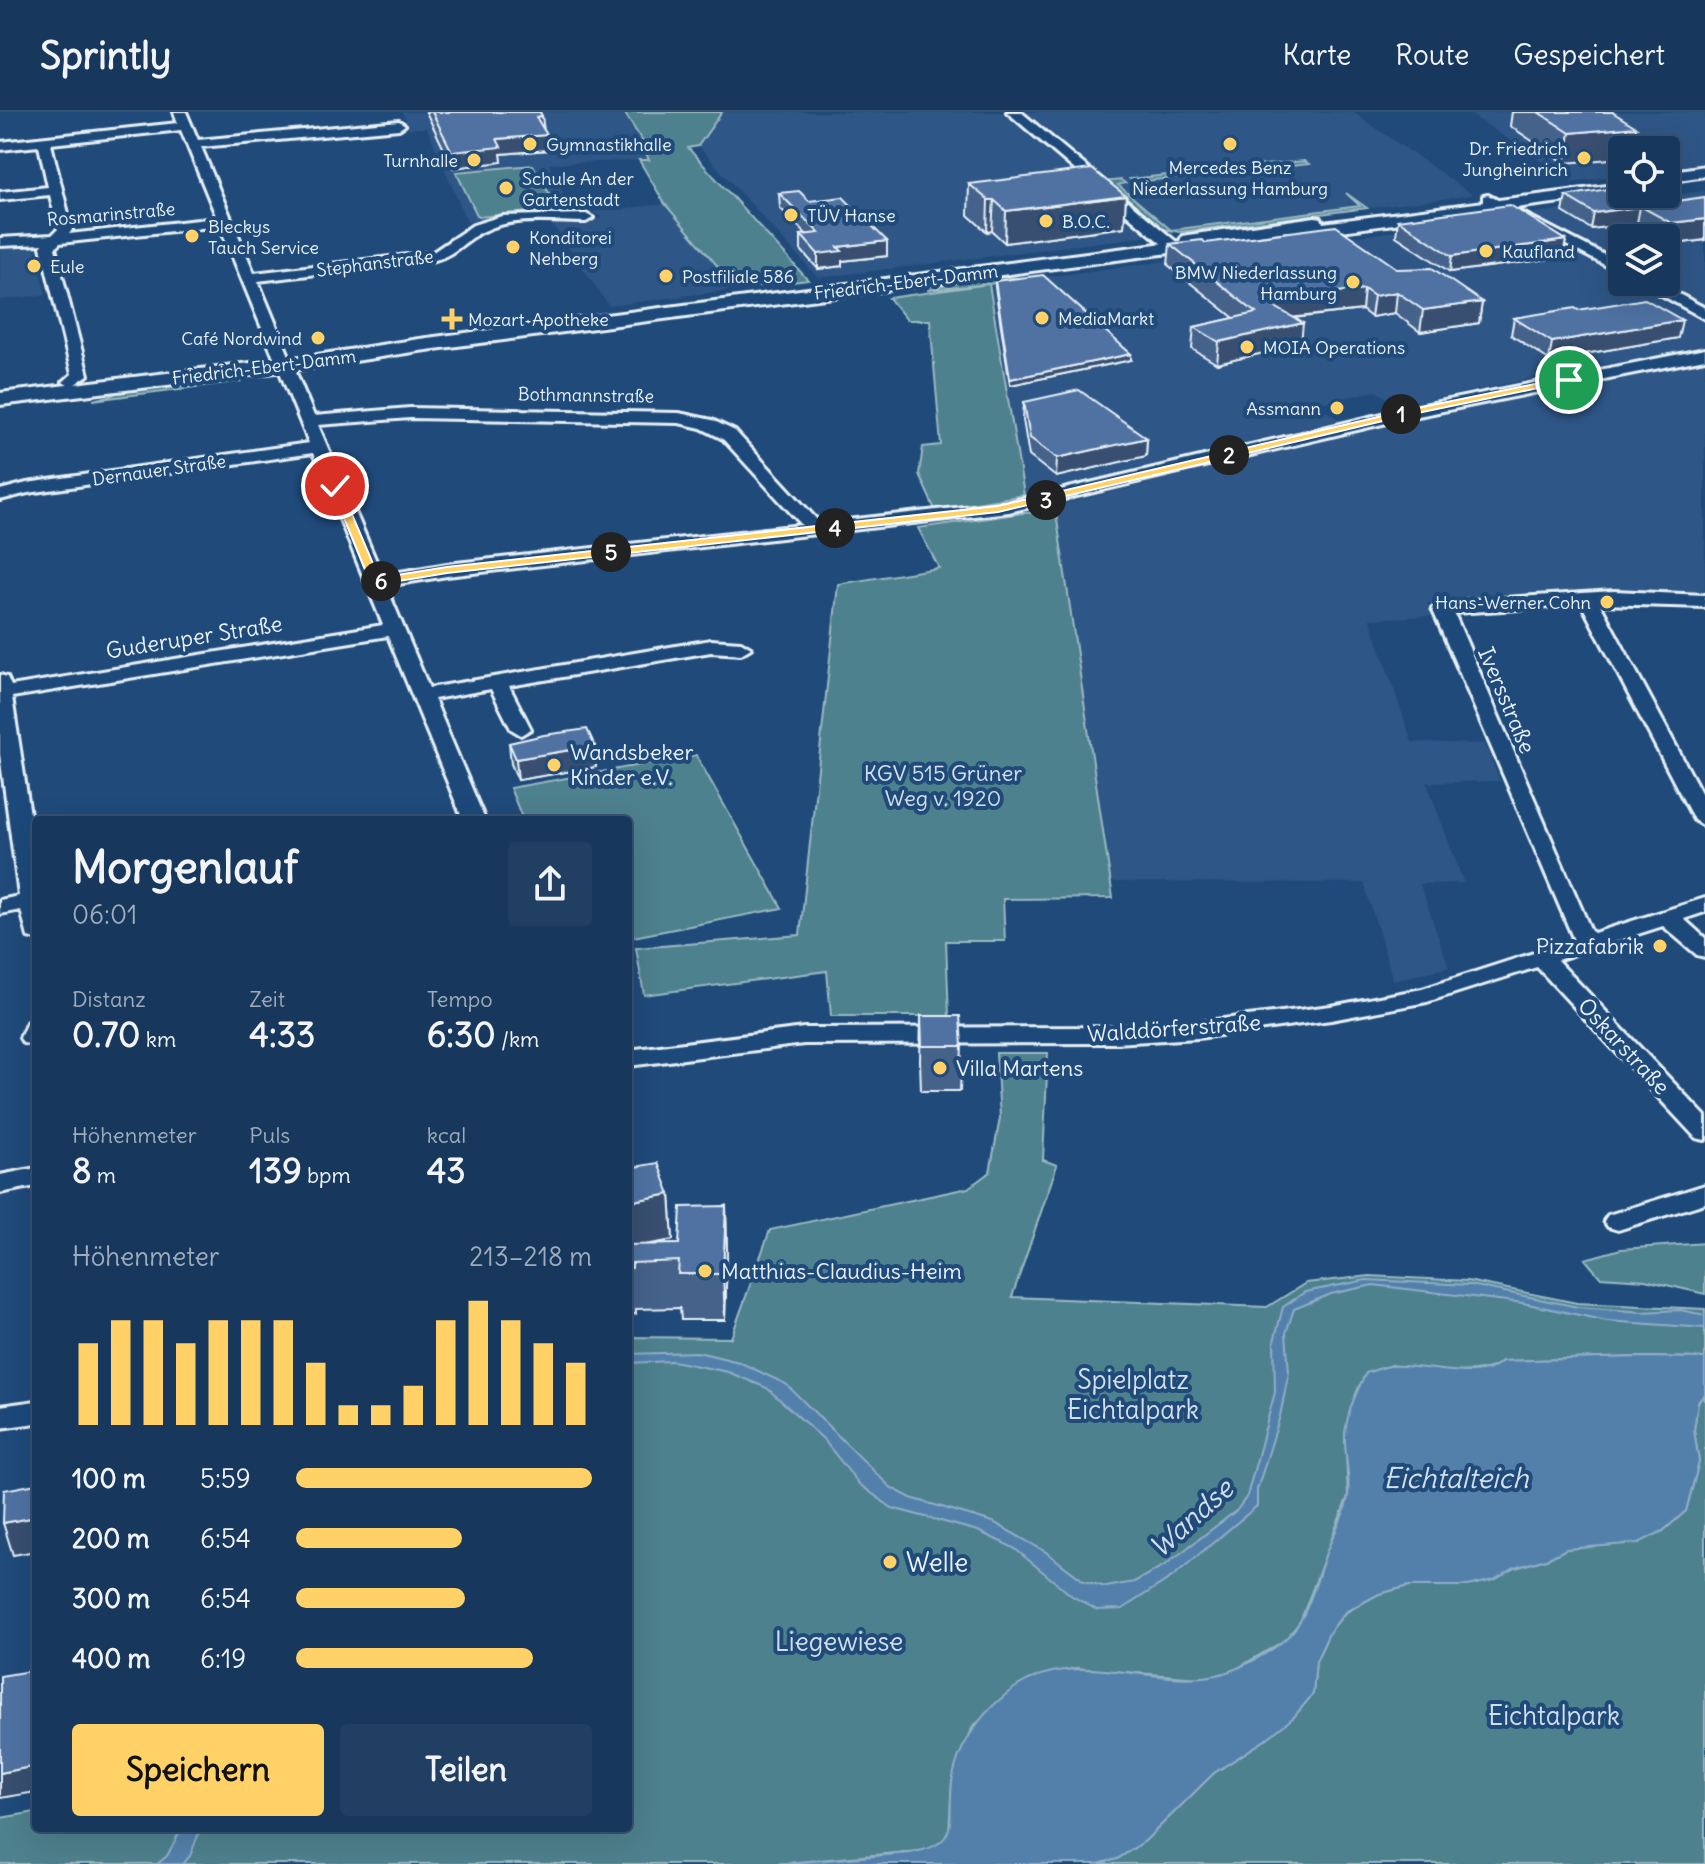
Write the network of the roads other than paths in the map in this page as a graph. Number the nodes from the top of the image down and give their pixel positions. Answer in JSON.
{"nodes":[{"id":1,"x":1013,"y":112,"type":"edge"},
{"id":2,"x":183,"y":119,"type":"edge"},
{"id":3,"x":399,"y":125,"type":"dead end"},
{"id":4,"x":44,"y":141,"type":"junction"},
{"id":5,"x":194,"y":144,"type":"junction"},
{"id":6,"x":0,"y":146,"type":"edge"},
{"id":7,"x":1705,"y":171,"type":"edge"},
{"id":8,"x":1680,"y":175,"type":"edge"},
{"id":9,"x":1705,"y":178,"type":"edge"},
{"id":10,"x":1680,"y":181,"type":"edge"},
{"id":11,"x":1608,"y":184,"type":"edge"},
{"id":12,"x":55,"y":190,"type":"junction"},
{"id":13,"x":1608,"y":190,"type":"edge"},
{"id":14,"x":0,"y":196,"type":"edge"},
{"id":15,"x":1493,"y":202,"type":"junction"},
{"id":16,"x":586,"y":218,"type":"dead end"},
{"id":17,"x":226,"y":221,"type":"junction"},
{"id":18,"x":53,"y":238,"type":"junction"},
{"id":19,"x":0,"y":242,"type":"edge"},
{"id":20,"x":1171,"y":245,"type":"junction"},
{"id":21,"x":1608,"y":263,"type":"edge"},
{"id":22,"x":249,"y":278,"type":"junction"},
{"id":23,"x":1671,"y":296,"type":"edge"},
{"id":24,"x":1705,"y":314,"type":"edge"},
{"id":25,"x":1705,"y":354,"type":"edge"},
{"id":26,"x":283,"y":360,"type":"junction"},
{"id":27,"x":71,"y":382,"type":"junction"},
{"id":28,"x":0,"y":391,"type":"edge"},
{"id":29,"x":0,"y":399,"type":"edge"},
{"id":30,"x":309,"y":421,"type":"junction"},
{"id":31,"x":319,"y":447,"type":"junction"},
{"id":32,"x":0,"y":495,"type":"edge"},
{"id":33,"x":817,"y":530,"type":"junction"},
{"id":34,"x":375,"y":582,"type":"junction"},
{"id":35,"x":1588,"y":598,"type":"junction"},
{"id":36,"x":1705,"y":601,"type":"edge"},
{"id":37,"x":394,"y":629,"type":"junction"},
{"id":38,"x":741,"y":648,"type":"dead end"},
{"id":39,"x":497,"y":682,"type":"junction"},
{"id":40,"x":1,"y":687,"type":"edge"},
{"id":41,"x":422,"y":695,"type":"junction"},
{"id":42,"x":521,"y":729,"type":"dead end"},
{"id":43,"x":472,"y":816,"type":"edge"},
{"id":44,"x":1705,"y":820,"type":"edge"},
{"id":45,"x":32,"y":901,"type":"joint"},
{"id":46,"x":1705,"y":905,"type":"edge"},
{"id":47,"x":0,"y":907,"type":"edge"},
{"id":48,"x":1668,"y":918,"type":"junction"},
{"id":49,"x":1592,"y":943,"type":"junction"},
{"id":50,"x":1705,"y":950,"type":"edge"},
{"id":51,"x":1543,"y":959,"type":"junction"},
{"id":52,"x":632,"y":1058,"type":"edge"},
{"id":53,"x":1705,"y":1132,"type":"edge"},
{"id":54,"x":32,"y":1178,"type":"edge"},
{"id":55,"x":0,"y":1184,"type":"edge"},
{"id":56,"x":1705,"y":1194,"type":"edge"},
{"id":57,"x":1618,"y":1221,"type":"dead end"},
{"id":58,"x":32,"y":1413,"type":"edge"},
{"id":59,"x":0,"y":1417,"type":"edge"}],
"edges":[{"from":1,"to":20,"type":"street"},
{"from":2,"to":4,"type":"street"},
{"from":2,"to":5,"type":"street"},
{"from":3,"to":5,"type":"street"},
{"from":4,"to":6,"type":"street"},
{"from":4,"to":12,"type":"street"},
{"from":5,"to":17,"type":"street"},
{"from":7,"to":8,"type":"main road"},
{"from":9,"to":10,"type":"main road"},
{"from":11,"to":15,"type":"main road","name":"Friedrich-Ebert-Damm"},
{"from":12,"to":14,"type":"street"},
{"from":12,"to":18,"type":"street"},
{"from":13,"to":15,"type":"main road","name":"Friedrich-Ebert-Damm"},
{"from":15,"to":20,"type":"main road","name":"Friedrich-Ebert-Damm"},
{"from":15,"to":21,"type":"street"},
{"from":16,"to":22,"type":"street","name":"Stephanstraße"},
{"from":17,"to":18,"type":"street","name":"Rosmarinstraße"},
{"from":17,"to":22,"type":"street"},
{"from":18,"to":19,"type":"street","name":"Rosmarinstraße"},
{"from":18,"to":27,"type":"street"},
{"from":20,"to":26,"type":"main road","name":"Friedrich-Ebert-Damm"},
{"from":22,"to":26,"type":"street"},
{"from":23,"to":24,"type":"street"},
{"from":25,"to":33,"type":"street"},
{"from":26,"to":27,"type":"main road","name":"Friedrich-Ebert-Damm"},
{"from":26,"to":29,"type":"main road","name":"Friedrich-Ebert-Damm"},
{"from":26,"to":30,"type":"street"},
{"from":27,"to":28,"type":"main road","name":"Friedrich-Ebert-Damm"},
{"from":30,"to":31,"type":"street"},
{"from":30,"to":33,"type":"street","name":"Bothmannstraße"},
{"from":31,"to":32,"type":"street","name":"Dernauer Straße"},
{"from":31,"to":34,"type":"street"},
{"from":33,"to":34,"type":"street"},
{"from":34,"to":37,"type":"street"},
{"from":35,"to":36,"type":"street"},
{"from":35,"to":44,"type":"street"},
{"from":35,"to":49,"type":"street","name":"Iversstraße"},
{"from":37,"to":40,"type":"street","name":"Guderuper Straße"},
{"from":37,"to":41,"type":"street"},
{"from":38,"to":39,"type":"street"},
{"from":39,"to":41,"type":"street"},
{"from":39,"to":42,"type":"street"},
{"from":40,"to":45,"type":"street"},
{"from":41,"to":43,"type":"street"},
{"from":45,"to":47,"type":"street"},
{"from":46,"to":48,"type":"street","name":"Walddörferstraße"},
{"from":48,"to":49,"type":"street","name":"Walddörferstraße"},
{"from":48,"to":50,"type":"street"},
{"from":49,"to":51,"type":"street","name":"Walddörferstraße"},
{"from":51,"to":52,"type":"street","name":"Walddörferstraße"},
{"from":51,"to":53,"type":"street","name":"Oskarstraße"},
{"from":54,"to":55,"type":"street"},
{"from":56,"to":57,"type":"street"},
{"from":58,"to":59,"type":"street"}]}
